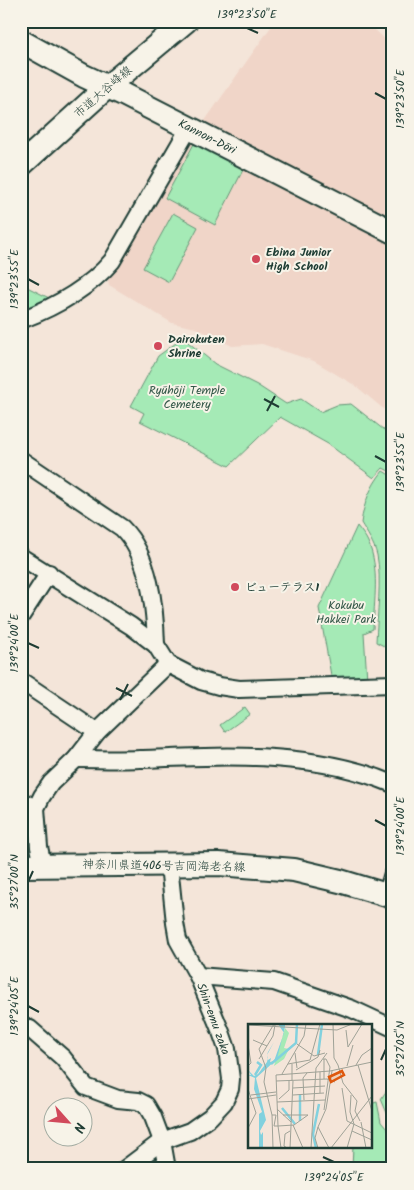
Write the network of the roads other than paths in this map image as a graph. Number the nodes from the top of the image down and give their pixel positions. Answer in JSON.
{"nodes":[{"id":1,"x":186,"y":21,"type":"edge"},
{"id":2,"x":21,"y":41,"type":"edge"},
{"id":3,"x":107,"y":87,"type":"junction"},
{"id":4,"x":189,"y":128,"type":"junction"},
{"id":5,"x":21,"y":165,"type":"edge"},
{"id":6,"x":393,"y":232,"type":"edge"},
{"id":7,"x":21,"y":320,"type":"edge"},
{"id":8,"x":21,"y":460,"type":"edge"},
{"id":9,"x":21,"y":557,"type":"edge"},
{"id":10,"x":49,"y":574,"type":"junction"},
{"id":11,"x":21,"y":616,"type":"edge"},
{"id":12,"x":156,"y":645,"type":"junction"},
{"id":13,"x":168,"y":664,"type":"junction"},
{"id":14,"x":21,"y":681,"type":"edge"},
{"id":15,"x":393,"y":684,"type":"edge"},
{"id":16,"x":97,"y":732,"type":"junction"},
{"id":17,"x":76,"y":759,"type":"junction"},
{"id":18,"x":393,"y":784,"type":"edge"},
{"id":19,"x":29,"y":804,"type":"edge"},
{"id":20,"x":32,"y":865,"type":"edge"},
{"id":21,"x":169,"y":865,"type":"junction"},
{"id":22,"x":391,"y":888,"type":"edge"},
{"id":23,"x":198,"y":976,"type":"junction"},
{"id":24,"x":21,"y":1025,"type":"edge"},
{"id":25,"x":393,"y":1028,"type":"edge"},
{"id":26,"x":162,"y":1141,"type":"junction"},
{"id":27,"x":125,"y":1169,"type":"edge"},
{"id":28,"x":167,"y":1169,"type":"edge"}],
"edges":[{"from":1,"to":3,"type":"main road","name":"市道大谷峰線"},
{"from":2,"to":3,"type":"main road","name":"Kannon-Dōri"},
{"from":3,"to":4,"type":"main road","name":"Kannon-Dōri"},
{"from":3,"to":5,"type":"main road","name":"市道大谷峰線"},
{"from":4,"to":6,"type":"main road","name":"Kannon-Dōri"},
{"from":4,"to":7,"type":"street"},
{"from":8,"to":12,"type":"street"},
{"from":9,"to":10,"type":"street"},
{"from":10,"to":11,"type":"street"},
{"from":10,"to":12,"type":"street"},
{"from":12,"to":13,"type":"street"},
{"from":13,"to":15,"type":"street"},
{"from":13,"to":16,"type":"street"},
{"from":14,"to":16,"type":"street"},
{"from":16,"to":17,"type":"street"},
{"from":17,"to":18,"type":"street"},
{"from":17,"to":19,"type":"street"},
{"from":19,"to":20,"type":"street"},
{"from":20,"to":21,"type":"main road","name":"神奈川県道406号吉岡海老名線"},
{"from":21,"to":22,"type":"main road","name":"神奈川県道406号吉岡海老名線"},
{"from":21,"to":23,"type":"street","name":"Shin-emu zaka"},
{"from":23,"to":25,"type":"street"},
{"from":23,"to":26,"type":"street","name":"Shin-emu zaka"},
{"from":24,"to":26,"type":"street"},
{"from":26,"to":27,"type":"street","name":"Shin-emu zaka"},
{"from":26,"to":28,"type":"street"}]}
